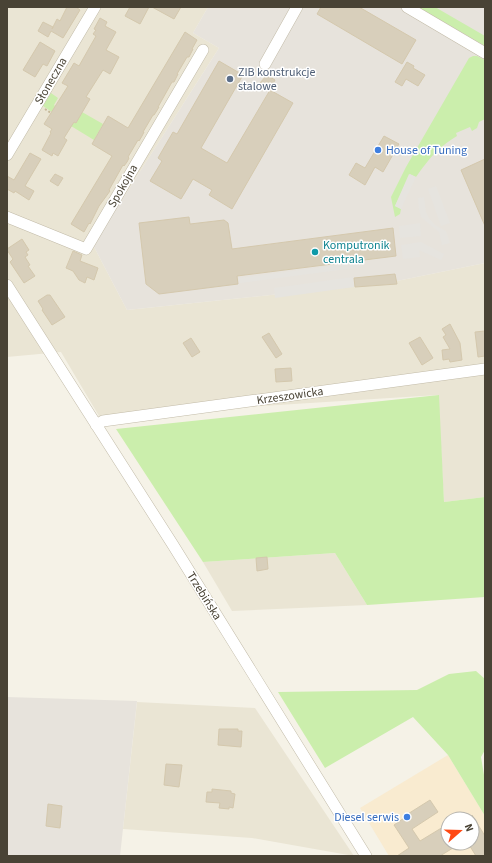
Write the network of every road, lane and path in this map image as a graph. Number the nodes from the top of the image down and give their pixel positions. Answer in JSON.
{"nodes":[{"id":1,"x":95,"y":7,"type":"edge"},
{"id":2,"x":297,"y":7,"type":"edge"},
{"id":3,"x":407,"y":7,"type":"edge"},
{"id":4,"x":203,"y":50,"type":"dead end"},
{"id":5,"x":485,"y":53,"type":"edge"},
{"id":6,"x":265,"y":64,"type":"dead end"},
{"id":7,"x":48,"y":111,"type":"dead end"},
{"id":8,"x":51,"y":113,"type":"dead end"},
{"id":9,"x":7,"y":156,"type":"edge"},
{"id":10,"x":7,"y":217,"type":"edge"},
{"id":11,"x":7,"y":286,"type":"edge"},
{"id":12,"x":485,"y":369,"type":"edge"},
{"id":13,"x":96,"y":425,"type":"junction"},
{"id":14,"x":366,"y":856,"type":"edge"}],
"edges":[{"from":1,"to":9,"type":"street","name":"Słoneczna"},
{"from":2,"to":6,"type":"street"},
{"from":3,"to":5,"type":"street"},
{"from":4,"to":10,"type":"street","name":"Spokojna"},
{"from":7,"to":8,"type":"path"},
{"from":11,"to":13,"type":"street","name":"Trzebińska"},
{"from":12,"to":13,"type":"street","name":"Krzeszowicka"},
{"from":13,"to":14,"type":"street","name":"Trzebińska"}]}
